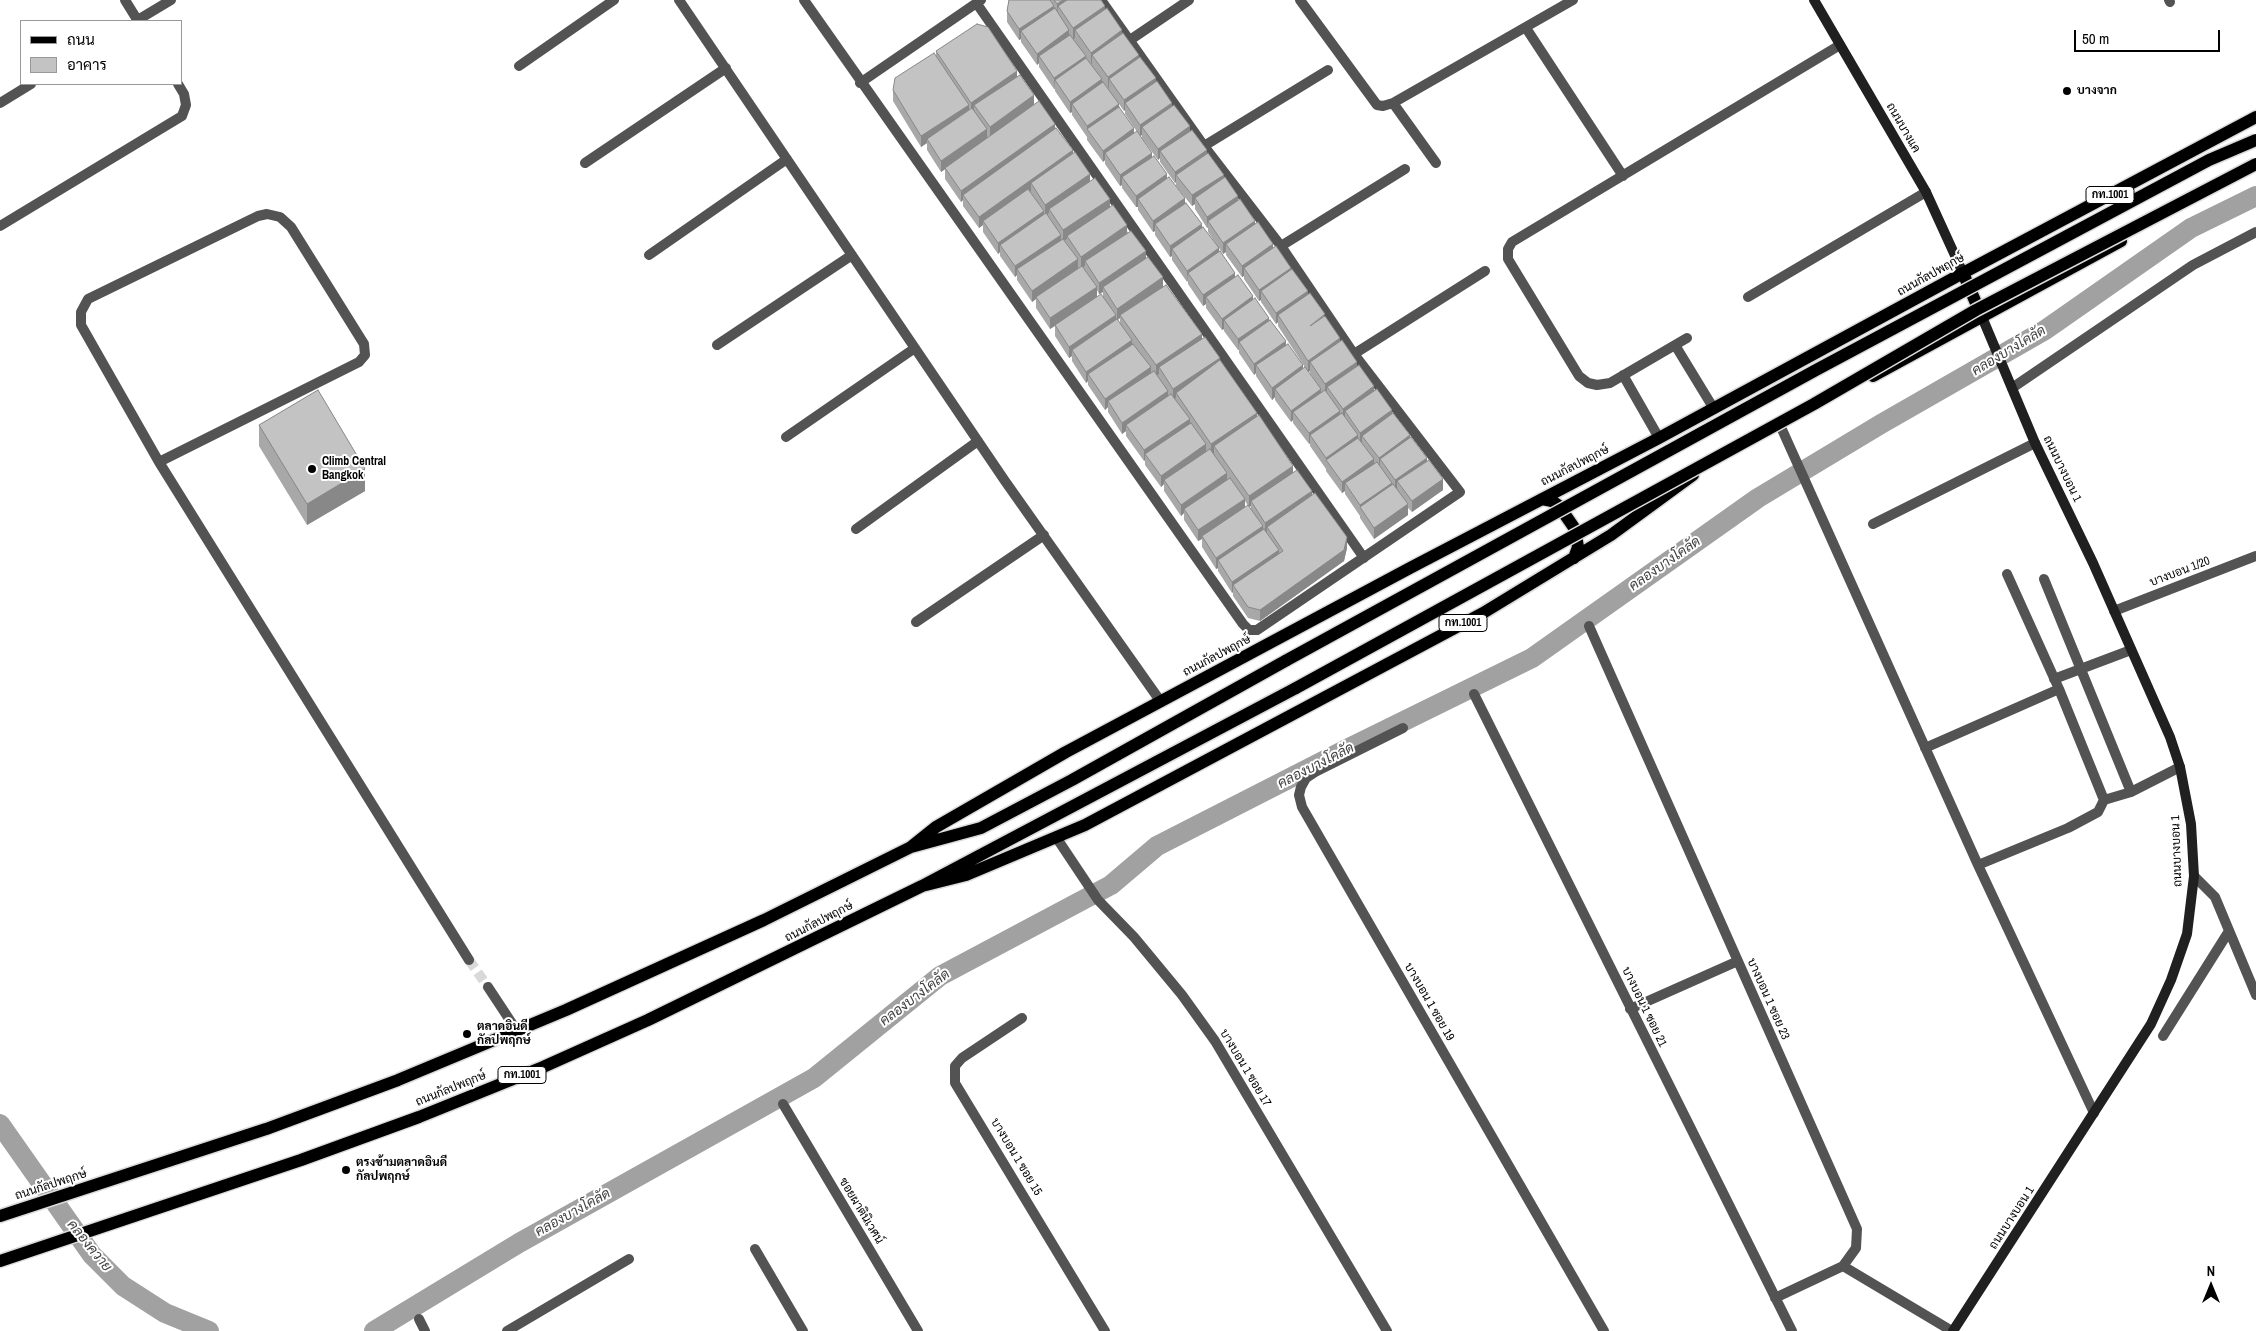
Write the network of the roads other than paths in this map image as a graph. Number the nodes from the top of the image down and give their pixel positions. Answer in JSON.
{"nodes":[{"id":1,"x":125,"y":0,"type":"edge"},
{"id":2,"x":171,"y":0,"type":"edge"},
{"id":3,"x":614,"y":0,"type":"edge"},
{"id":4,"x":679,"y":0,"type":"edge"},
{"id":5,"x":804,"y":0,"type":"edge"},
{"id":6,"x":1102,"y":0,"type":"edge"},
{"id":7,"x":1189,"y":0,"type":"edge"},
{"id":8,"x":1300,"y":0,"type":"edge"},
{"id":9,"x":1573,"y":0,"type":"edge"},
{"id":10,"x":1814,"y":0,"type":"edge"},
{"id":11,"x":979,"y":2,"type":"edge"},
{"id":12,"x":136,"y":20,"type":"edge"},
{"id":13,"x":139,"y":20,"type":"edge"},
{"id":14,"x":1526,"y":28,"type":"junction"},
{"id":15,"x":1130,"y":40,"type":"junction"},
{"id":16,"x":1840,"y":45,"type":"junction"},
{"id":17,"x":520,"y":66,"type":"dead end"},
{"id":18,"x":726,"y":68,"type":"junction"},
{"id":19,"x":1328,"y":70,"type":"dead end"},
{"id":20,"x":860,"y":83,"type":"junction"},
{"id":21,"x":29,"y":85,"type":"edge"},
{"id":22,"x":179,"y":85,"type":"edge"},
{"id":23,"x":0,"y":102,"type":"edge"},
{"id":24,"x":1393,"y":103,"type":"junction"},
{"id":25,"x":2256,"y":117,"type":"edge"},
{"id":26,"x":2256,"y":140,"type":"edge"},
{"id":27,"x":1204,"y":146,"type":"junction"},
{"id":28,"x":787,"y":159,"type":"junction"},
{"id":29,"x":585,"y":163,"type":"dead end"},
{"id":30,"x":1436,"y":163,"type":"dead end"},
{"id":31,"x":2256,"y":164,"type":"edge"},
{"id":32,"x":1405,"y":169,"type":"dead end"},
{"id":33,"x":2256,"y":169,"type":"edge"},
{"id":34,"x":1624,"y":176,"type":"junction"},
{"id":35,"x":1926,"y":192,"type":"junction"},
{"id":36,"x":0,"y":226,"type":"edge"},
{"id":37,"x":2256,"y":232,"type":"edge"},
{"id":38,"x":1281,"y":246,"type":"junction"},
{"id":39,"x":852,"y":254,"type":"junction"},
{"id":40,"x":649,"y":255,"type":"dead end"},
{"id":41,"x":1485,"y":271,"type":"dead end"},
{"id":42,"x":1963,"y":273,"type":"junction"},
{"id":43,"x":1748,"y":297,"type":"dead end"},
{"id":44,"x":1982,"y":317,"type":"junction"},
{"id":45,"x":1687,"y":338,"type":"dead end"},
{"id":46,"x":718,"y":344,"type":"dead end"},
{"id":47,"x":1675,"y":346,"type":"junction"},
{"id":48,"x":915,"y":348,"type":"junction"},
{"id":49,"x":1354,"y":354,"type":"junction"},
{"id":50,"x":1622,"y":375,"type":"junction"},
{"id":51,"x":2012,"y":388,"type":"junction"},
{"id":52,"x":1714,"y":409,"type":"junction"},
{"id":53,"x":1780,"y":426,"type":"junction"},
{"id":54,"x":786,"y":437,"type":"dead end"},
{"id":55,"x":1659,"y":438,"type":"junction"},
{"id":56,"x":978,"y":441,"type":"junction"},
{"id":57,"x":2035,"y":443,"type":"junction"},
{"id":58,"x":159,"y":462,"type":"junction"},
{"id":59,"x":1542,"y":499,"type":"junction"},
{"id":60,"x":1873,"y":524,"type":"dead end"},
{"id":61,"x":856,"y":529,"type":"dead end"},
{"id":62,"x":1044,"y":535,"type":"junction"},
{"id":63,"x":2256,"y":556,"type":"edge"},
{"id":64,"x":1364,"y":558,"type":"junction"},
{"id":65,"x":1574,"y":558,"type":"junction"},
{"id":66,"x":2007,"y":574,"type":"dead end"},
{"id":67,"x":2044,"y":579,"type":"dead end"},
{"id":68,"x":2114,"y":611,"type":"junction"},
{"id":69,"x":916,"y":622,"type":"dead end"},
{"id":70,"x":1589,"y":626,"type":"dead end"},
{"id":71,"x":2131,"y":650,"type":"junction"},
{"id":72,"x":2081,"y":667,"type":"junction"},
{"id":73,"x":2054,"y":679,"type":"junction"},
{"id":74,"x":2059,"y":689,"type":"junction"},
{"id":75,"x":1474,"y":694,"type":"dead end"},
{"id":76,"x":1161,"y":702,"type":"junction"},
{"id":77,"x":1403,"y":728,"type":"dead end"},
{"id":78,"x":1925,"y":748,"type":"junction"},
{"id":79,"x":2180,"y":767,"type":"junction"},
{"id":80,"x":2131,"y":792,"type":"junction"},
{"id":81,"x":2104,"y":800,"type":"junction"},
{"id":82,"x":1056,"y":837,"type":"junction"},
{"id":83,"x":911,"y":847,"type":"junction"},
{"id":84,"x":1978,"y":865,"type":"junction"},
{"id":85,"x":2194,"y":876,"type":"junction"},
{"id":86,"x":922,"y":886,"type":"junction"},
{"id":87,"x":2229,"y":931,"type":"junction"},
{"id":88,"x":469,"y":960,"type":"tunnel mouth"},
{"id":89,"x":1738,"y":961,"type":"junction"},
{"id":90,"x":488,"y":987,"type":"tunnel mouth"},
{"id":91,"x":2256,"y":996,"type":"edge"},
{"id":92,"x":1630,"y":1008,"type":"junction"},
{"id":93,"x":1022,"y":1018,"type":"dead end"},
{"id":94,"x":517,"y":1031,"type":"junction"},
{"id":95,"x":2163,"y":1036,"type":"dead end"},
{"id":96,"x":783,"y":1104,"type":"dead end"},
{"id":97,"x":2094,"y":1113,"type":"junction"},
{"id":98,"x":0,"y":1216,"type":"edge"},
{"id":99,"x":755,"y":1250,"type":"dead end"},
{"id":100,"x":629,"y":1260,"type":"dead end"},
{"id":101,"x":0,"y":1261,"type":"edge"},
{"id":102,"x":1843,"y":1266,"type":"junction"},
{"id":103,"x":1774,"y":1298,"type":"junction"},
{"id":104,"x":419,"y":1319,"type":"dead end"},
{"id":105,"x":425,"y":1331,"type":"edge"},
{"id":106,"x":507,"y":1331,"type":"edge"},
{"id":107,"x":803,"y":1331,"type":"edge"},
{"id":108,"x":918,"y":1331,"type":"edge"},
{"id":109,"x":1105,"y":1331,"type":"edge"},
{"id":110,"x":1387,"y":1331,"type":"edge"},
{"id":111,"x":1604,"y":1331,"type":"edge"},
{"id":112,"x":1792,"y":1331,"type":"edge"},
{"id":113,"x":1952,"y":1331,"type":"edge"}],
"edges":[{"from":1,"to":12,"type":"street"},
{"from":2,"to":13,"type":"street"},
{"from":3,"to":17,"type":"street"},
{"from":4,"to":18,"type":"street"},
{"from":5,"to":20,"type":"street"},
{"from":6,"to":15,"type":"street"},
{"from":7,"to":15,"type":"street"},
{"from":8,"to":24,"type":"street"},
{"from":9,"to":14,"type":"street"},
{"from":10,"to":16,"type":"main road","name":"ถนนบางแค"},
{"from":11,"to":20,"type":"street"},
{"from":11,"to":64,"type":"street"},
{"from":14,"to":24,"type":"street"},
{"from":14,"to":34,"type":"street"},
{"from":15,"to":27,"type":"street"},
{"from":16,"to":34,"type":"street"},
{"from":16,"to":35,"type":"main road","name":"ถนนบางแค"},
{"from":18,"to":28,"type":"street"},
{"from":18,"to":29,"type":"street"},
{"from":19,"to":27,"type":"street"},
{"from":20,"to":64,"type":"street"},
{"from":21,"to":23,"type":"street"},
{"from":22,"to":36,"type":"street"},
{"from":24,"to":30,"type":"street"},
{"from":25,"to":42,"type":"main road","name":"ถนนกัลปพฤกษ์","number":"กท.1001"},
{"from":26,"to":83,"type":"main road","name":"ถนนกัลปพฤกษ์","number":"กท.1001","bridge":true},
{"from":27,"to":38,"type":"street"},
{"from":28,"to":39,"type":"street"},
{"from":28,"to":40,"type":"street"},
{"from":31,"to":86,"type":"main road","name":"ถนนกัลปพฤกษ์","number":"กท.1001","bridge":true},
{"from":32,"to":38,"type":"street"},
{"from":33,"to":44,"type":"main road","name":"ถนนกัลปพฤกษ์","number":"กท.1001"},
{"from":34,"to":50,"type":"street"},
{"from":35,"to":42,"type":"main road","name":"ถนนบางแค"},
{"from":35,"to":43,"type":"street"},
{"from":37,"to":51,"type":"street"},
{"from":38,"to":49,"type":"street"},
{"from":39,"to":46,"type":"street"},
{"from":39,"to":48,"type":"street"},
{"from":41,"to":49,"type":"street"},
{"from":42,"to":44,"type":"main road"},
{"from":42,"to":52,"type":"main road","name":"ถนนกัลปพฤกษ์","number":"กท.1001"},
{"from":44,"to":51,"type":"main road","name":"ถนนบางบอน 1"},
{"from":44,"to":53,"type":"main road","name":"ถนนกัลปพฤกษ์","number":"กท.1001"},
{"from":45,"to":47,"type":"street"},
{"from":47,"to":50,"type":"street"},
{"from":47,"to":52,"type":"street"},
{"from":48,"to":54,"type":"street"},
{"from":48,"to":56,"type":"street"},
{"from":49,"to":64,"type":"street"},
{"from":50,"to":55,"type":"street"},
{"from":51,"to":57,"type":"main road","name":"ถนนบางบอน 1"},
{"from":52,"to":55,"type":"main road","name":"ถนนกัลปพฤกษ์","number":"กท.1001"},
{"from":53,"to":65,"type":"main road","name":"ถนนกัลปพฤกษ์","number":"กท.1001"},
{"from":53,"to":78,"type":"street"},
{"from":55,"to":59,"type":"main road","name":"ถนนกัลปพฤกษ์","number":"กท.1001"},
{"from":56,"to":61,"type":"street"},
{"from":56,"to":62,"type":"street"},
{"from":57,"to":60,"type":"street"},
{"from":57,"to":68,"type":"main road","name":"ถนนบางบอน 1"},
{"from":58,"to":58,"type":"street"},
{"from":58,"to":88,"type":"street"},
{"from":59,"to":65,"type":"main road"},
{"from":59,"to":76,"type":"main road","name":"ถนนกัลปพฤกษ์","number":"กท.1001"},
{"from":62,"to":69,"type":"street"},
{"from":62,"to":76,"type":"street"},
{"from":63,"to":68,"type":"street","name":"บางบอน 1/20"},
{"from":65,"to":82,"type":"main road","name":"ถนนกัลปพฤกษ์","number":"กท.1001"},
{"from":66,"to":73,"type":"street"},
{"from":67,"to":72,"type":"street"},
{"from":68,"to":71,"type":"main road","name":"ถนนบางบอน 1"},
{"from":70,"to":89,"type":"street","name":"บางบอน 1 ซอย 23"},
{"from":71,"to":72,"type":"street"},
{"from":71,"to":79,"type":"main road","name":"ถนนบางบอน 1"},
{"from":72,"to":73,"type":"street"},
{"from":72,"to":80,"type":"street"},
{"from":73,"to":74,"type":"street"},
{"from":74,"to":78,"type":"street"},
{"from":74,"to":81,"type":"street"},
{"from":75,"to":92,"type":"street","name":"บางบอน 1 ซอย 21"},
{"from":76,"to":83,"type":"main road","name":"ถนนกัลปพฤกษ์","number":"กท.1001"},
{"from":77,"to":111,"type":"street","name":"บางบอน 1 ซอย 19"},
{"from":78,"to":84,"type":"street"},
{"from":79,"to":80,"type":"street"},
{"from":79,"to":85,"type":"main road","name":"ถนนบางบอน 1"},
{"from":80,"to":81,"type":"street"},
{"from":81,"to":84,"type":"street"},
{"from":82,"to":86,"type":"main road","name":"ถนนกัลปพฤกษ์","number":"กท.1001"},
{"from":82,"to":110,"type":"street","name":"บางบอน 1 ซอย 17"},
{"from":83,"to":94,"type":"main road","name":"ถนนกัลปพฤกษ์","number":"กท.1001"},
{"from":84,"to":97,"type":"street"},
{"from":85,"to":87,"type":"street"},
{"from":85,"to":97,"type":"main road","name":"ถนนบางบอน 1"},
{"from":86,"to":101,"type":"main road","name":"ถนนกัลปพฤกษ์","number":"กท.1001"},
{"from":87,"to":91,"type":"street"},
{"from":87,"to":95,"type":"street"},
{"from":89,"to":92,"type":"street"},
{"from":89,"to":102,"type":"street","name":"บางบอน 1 ซอย 23"},
{"from":90,"to":94,"type":"street"},
{"from":92,"to":103,"type":"street","name":"บางบอน 1 ซอย 21"},
{"from":93,"to":109,"type":"street","name":"บางบอน 1 ซอย 15"},
{"from":94,"to":98,"type":"main road","name":"ถนนกัลปพฤกษ์","number":"กท.1001"},
{"from":96,"to":108,"type":"street","name":"ซอยผาตินิเวศน์"},
{"from":97,"to":113,"type":"main road","name":"ถนนบางบอน 1"},
{"from":99,"to":107,"type":"street"},
{"from":100,"to":106,"type":"street"},
{"from":102,"to":103,"type":"street"},
{"from":102,"to":113,"type":"street"},
{"from":103,"to":112,"type":"street","name":"บางบอน 1 ซอย 21"},
{"from":104,"to":105,"type":"street"}]}
